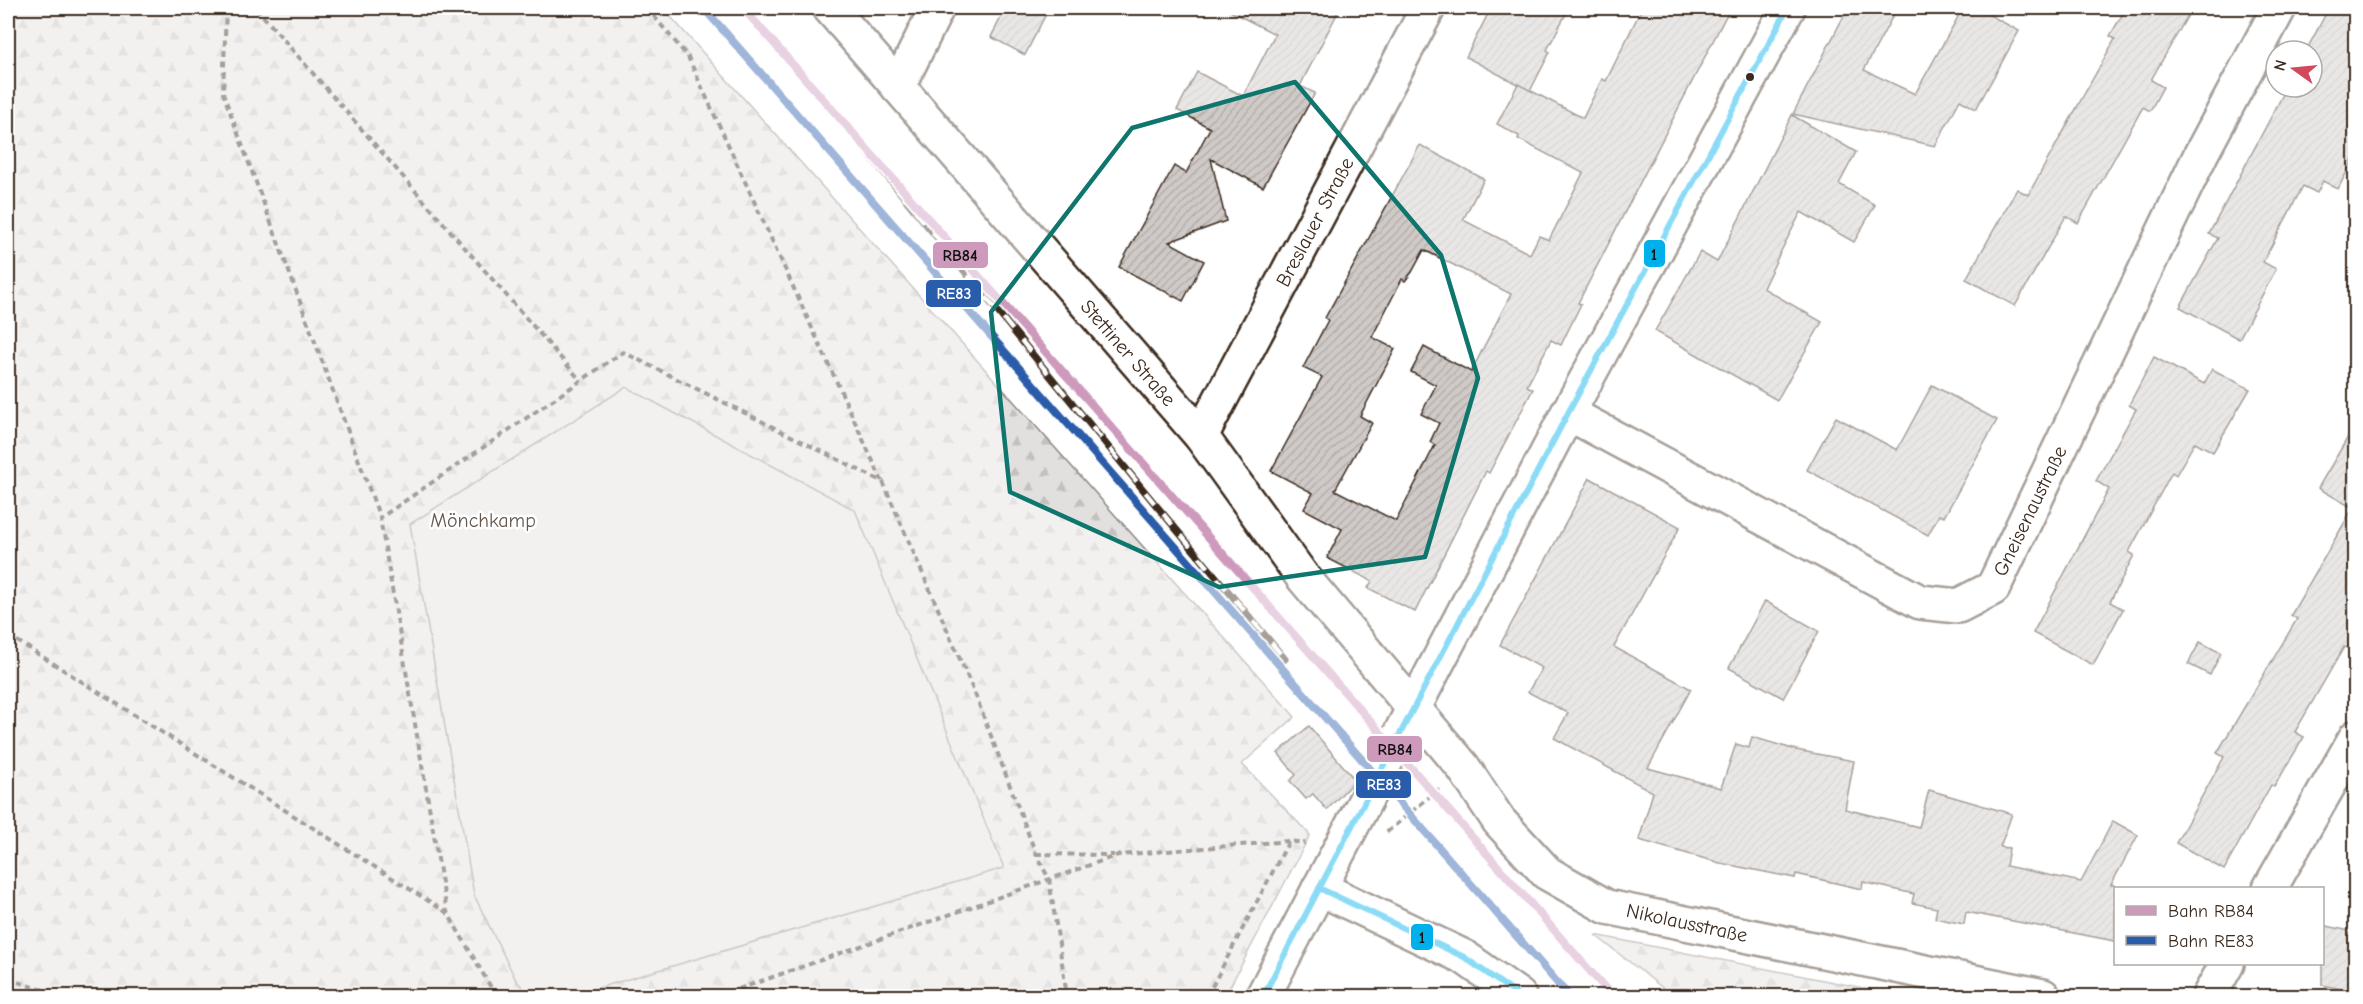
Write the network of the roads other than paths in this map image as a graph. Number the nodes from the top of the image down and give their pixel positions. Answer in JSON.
{"nodes":[{"id":1,"x":830,"y":8,"type":"edge"},
{"id":2,"x":937,"y":8,"type":"edge"},
{"id":3,"x":1428,"y":8,"type":"edge"},
{"id":4,"x":1788,"y":8,"type":"edge"},
{"id":5,"x":2279,"y":8,"type":"edge"},
{"id":6,"x":898,"y":87,"type":"junction"},
{"id":7,"x":1568,"y":413,"type":"junction"},
{"id":8,"x":1201,"y":436,"type":"junction"},
{"id":9,"x":1414,"y":707,"type":"junction"},
{"id":10,"x":2355,"y":737,"type":"edge"},
{"id":11,"x":2271,"y":887,"type":"edge"},
{"id":12,"x":1319,"y":888,"type":"junction"},
{"id":13,"x":2226,"y":965,"type":"edge"},
{"id":14,"x":1263,"y":996,"type":"edge"},
{"id":15,"x":1519,"y":996,"type":"edge"},
{"id":16,"x":2043,"y":996,"type":"edge"},
{"id":17,"x":2208,"y":996,"type":"edge"}],
"edges":[{"from":1,"to":6,"type":"street","name":"Stettiner Straße"},
{"from":2,"to":6,"type":"street"},
{"from":3,"to":8,"type":"street","name":"Breslauer Straße"},
{"from":4,"to":7,"type":"street"},
{"from":5,"to":7,"type":"street","name":"Gneisenaustraße"},
{"from":6,"to":8,"type":"street","name":"Stettiner Straße"},
{"from":7,"to":9,"type":"street"},
{"from":8,"to":9,"type":"street","name":"Stettiner Straße"},
{"from":9,"to":12,"type":"street"},
{"from":9,"to":16,"type":"street","name":"Nikolausstraße"},
{"from":10,"to":11,"type":"street"},
{"from":12,"to":14,"type":"street"},
{"from":12,"to":15,"type":"street"},
{"from":13,"to":17,"type":"street"}]}
